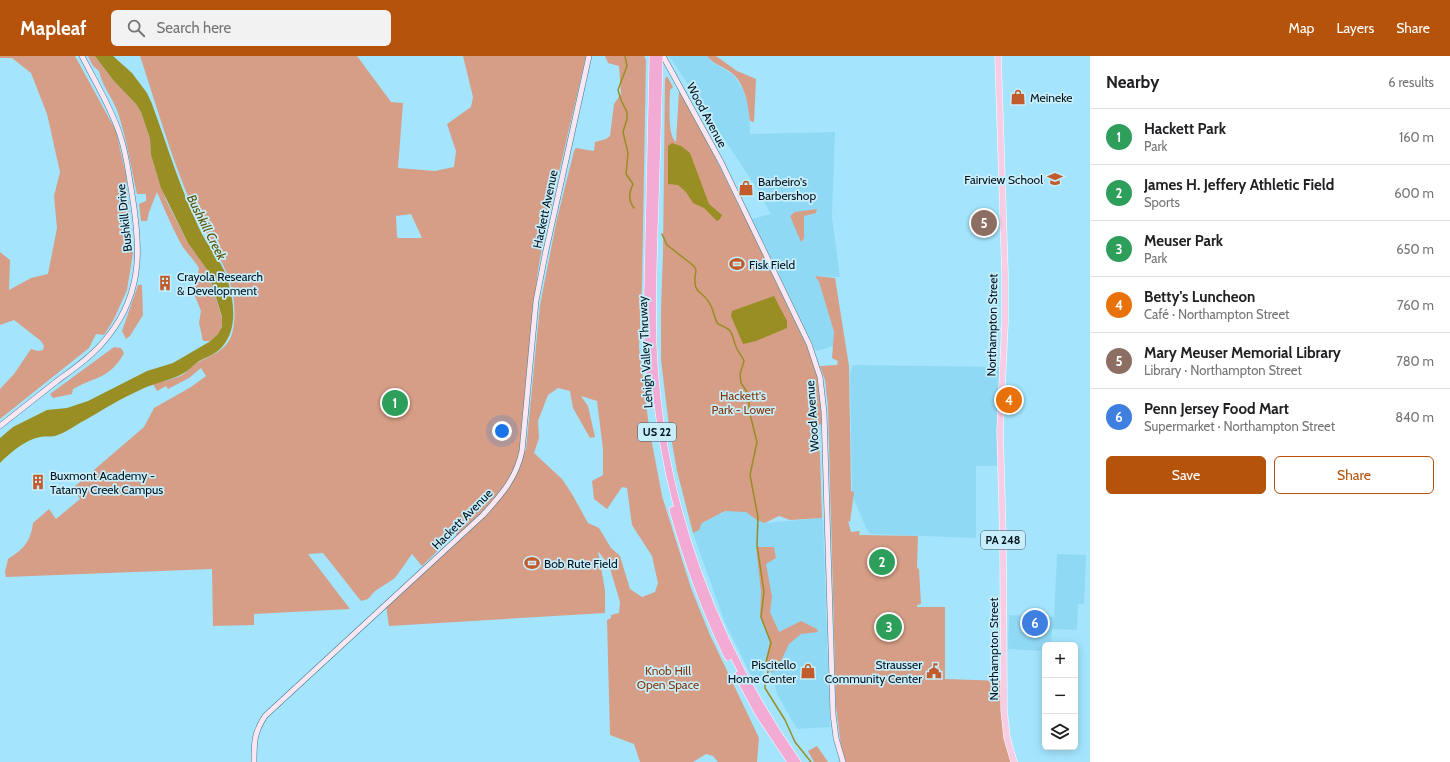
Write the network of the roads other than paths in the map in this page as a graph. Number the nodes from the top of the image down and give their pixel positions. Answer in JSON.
{"nodes":[{"id":1,"x":82,"y":56,"type":"edge"},
{"id":2,"x":589,"y":56,"type":"edge"},
{"id":3,"x":653,"y":56,"type":"edge"},
{"id":4,"x":659,"y":56,"type":"edge"},
{"id":5,"x":663,"y":56,"type":"edge"},
{"id":6,"x":998,"y":56,"type":"edge"},
{"id":7,"x":0,"y":426,"type":"edge"},
{"id":8,"x":254,"y":762,"type":"edge"},
{"id":9,"x":790,"y":762,"type":"edge"},
{"id":10,"x":796,"y":762,"type":"edge"},
{"id":11,"x":843,"y":762,"type":"edge"},
{"id":12,"x":1014,"y":762,"type":"edge"}],
"edges":[{"from":1,"to":7,"type":"main road","name":"Bushkill Drive"},
{"from":2,"to":8,"type":"main road","name":"Hackett Avenue"},
{"from":3,"to":9,"type":"highway","name":"Lehigh Valley Thruway","number":"US 22"},
{"from":4,"to":10,"type":"highway","name":"Lehigh Valley Thruway","number":"US 22"},
{"from":5,"to":11,"type":"main road","name":"Wood Avenue"},
{"from":6,"to":12,"type":"main road","name":"Northampton Street","number":"PA 248"}]}
